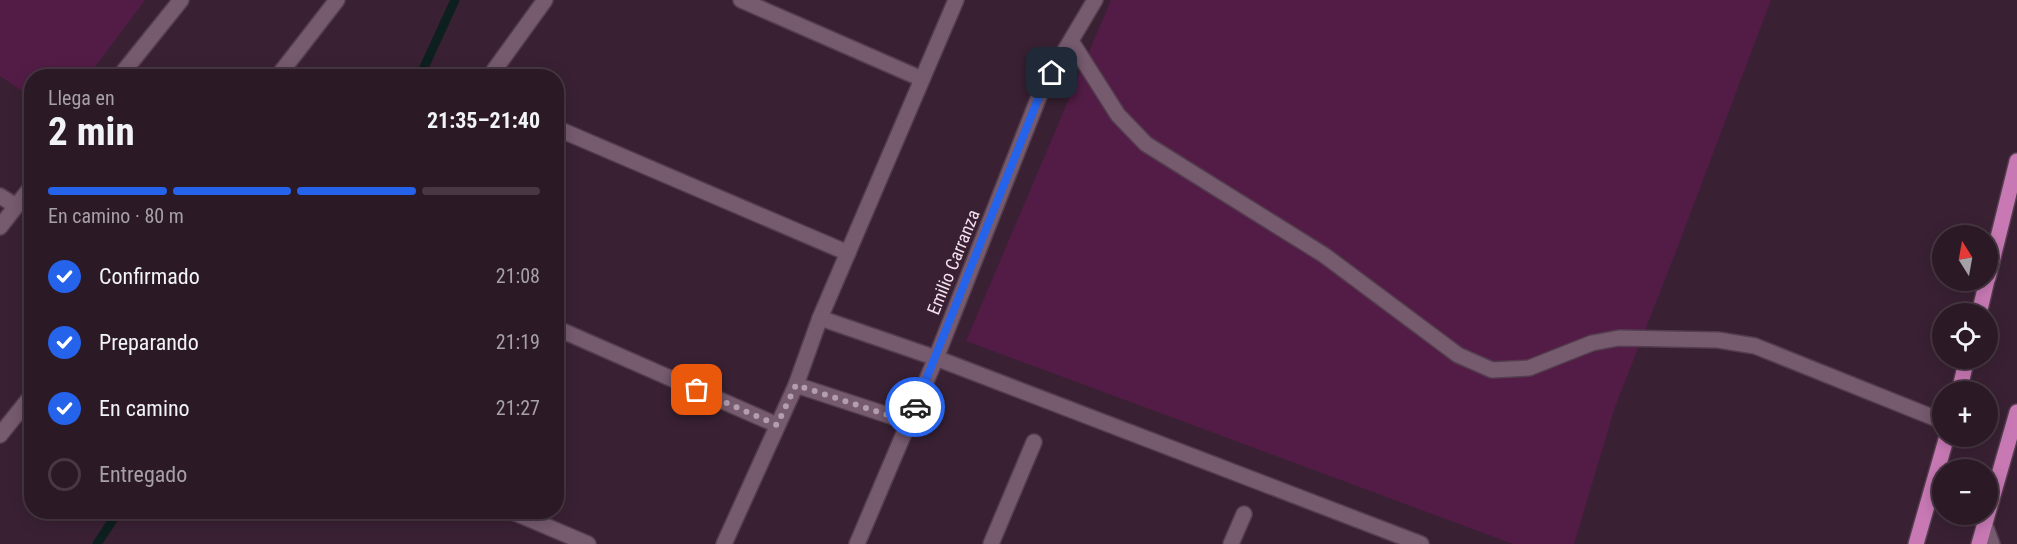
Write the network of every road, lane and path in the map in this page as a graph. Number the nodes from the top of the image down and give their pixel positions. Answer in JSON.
{"nodes":[{"id":1,"x":181,"y":0,"type":"edge"},
{"id":2,"x":337,"y":0,"type":"edge"},
{"id":3,"x":545,"y":0,"type":"edge"},
{"id":4,"x":741,"y":0,"type":"edge"},
{"id":5,"x":956,"y":0,"type":"edge"},
{"id":6,"x":1095,"y":0,"type":"edge"},
{"id":7,"x":1071,"y":41,"type":"junction"},
{"id":8,"x":126,"y":69,"type":"edge"},
{"id":9,"x":283,"y":69,"type":"edge"},
{"id":10,"x":495,"y":69,"type":"edge"},
{"id":11,"x":922,"y":79,"type":"junction"},
{"id":12,"x":564,"y":131,"type":"edge"},
{"id":13,"x":2017,"y":161,"type":"edge"},
{"id":14,"x":0,"y":196,"type":"edge"},
{"id":15,"x":24,"y":196,"type":"edge"},
{"id":16,"x":16,"y":206,"type":"junction"},
{"id":17,"x":0,"y":227,"type":"edge"},
{"id":18,"x":1998,"y":236,"type":"edge"},
{"id":19,"x":848,"y":253,"type":"junction"},
{"id":20,"x":820,"y":318,"type":"junction"},
{"id":21,"x":564,"y":332,"type":"edge"},
{"id":22,"x":936,"y":358,"type":"junction"},
{"id":23,"x":796,"y":385,"type":"junction"},
{"id":24,"x":24,"y":404,"type":"edge"},
{"id":25,"x":2017,"y":412,"type":"edge"},
{"id":26,"x":1932,"y":418,"type":"edge"},
{"id":27,"x":909,"y":422,"type":"junction"},
{"id":28,"x":777,"y":425,"type":"junction"},
{"id":29,"x":0,"y":435,"type":"edge"},
{"id":30,"x":1034,"y":442,"type":"dead end"},
{"id":31,"x":1944,"y":447,"type":"edge"},
{"id":32,"x":1998,"y":479,"type":"edge"},
{"id":33,"x":1244,"y":514,"type":"dead end"},
{"id":34,"x":529,"y":519,"type":"edge"},
{"id":35,"x":1985,"y":525,"type":"joint"},
{"id":36,"x":588,"y":544,"type":"edge"},
{"id":37,"x":724,"y":544,"type":"edge"},
{"id":38,"x":857,"y":544,"type":"edge"},
{"id":39,"x":991,"y":544,"type":"edge"},
{"id":40,"x":1231,"y":544,"type":"edge"},
{"id":41,"x":1421,"y":544,"type":"edge"},
{"id":42,"x":1916,"y":544,"type":"edge"},
{"id":43,"x":1978,"y":544,"type":"edge"},
{"id":44,"x":1992,"y":544,"type":"edge"}],
"edges":[{"from":1,"to":8,"type":"street"},
{"from":2,"to":9,"type":"street"},
{"from":3,"to":10,"type":"street"},
{"from":4,"to":11,"type":"street"},
{"from":5,"to":11,"type":"street"},
{"from":6,"to":7,"type":"street","name":"Emilio Carranza"},
{"from":7,"to":22,"type":"street","name":"Emilio Carranza"},
{"from":7,"to":26,"type":"street"},
{"from":11,"to":19,"type":"street"},
{"from":12,"to":19,"type":"street"},
{"from":13,"to":18,"type":"main road"},
{"from":14,"to":16,"type":"street"},
{"from":15,"to":16,"type":"street"},
{"from":16,"to":17,"type":"street"},
{"from":19,"to":20,"type":"street"},
{"from":20,"to":22,"type":"street"},
{"from":20,"to":23,"type":"street"},
{"from":21,"to":28,"type":"street"},
{"from":22,"to":27,"type":"street","name":"Emilio Carranza"},
{"from":22,"to":41,"type":"street"},
{"from":23,"to":27,"type":"street"},
{"from":23,"to":28,"type":"street"},
{"from":24,"to":29,"type":"street"},
{"from":25,"to":32,"type":"main road"},
{"from":27,"to":38,"type":"street","name":"Emilio Carranza"},
{"from":28,"to":37,"type":"street"},
{"from":30,"to":39,"type":"street"},
{"from":31,"to":42,"type":"main road"},
{"from":33,"to":40,"type":"street"},
{"from":34,"to":36,"type":"street"},
{"from":35,"to":43,"type":"main road"},
{"from":35,"to":44,"type":"street"}]}
